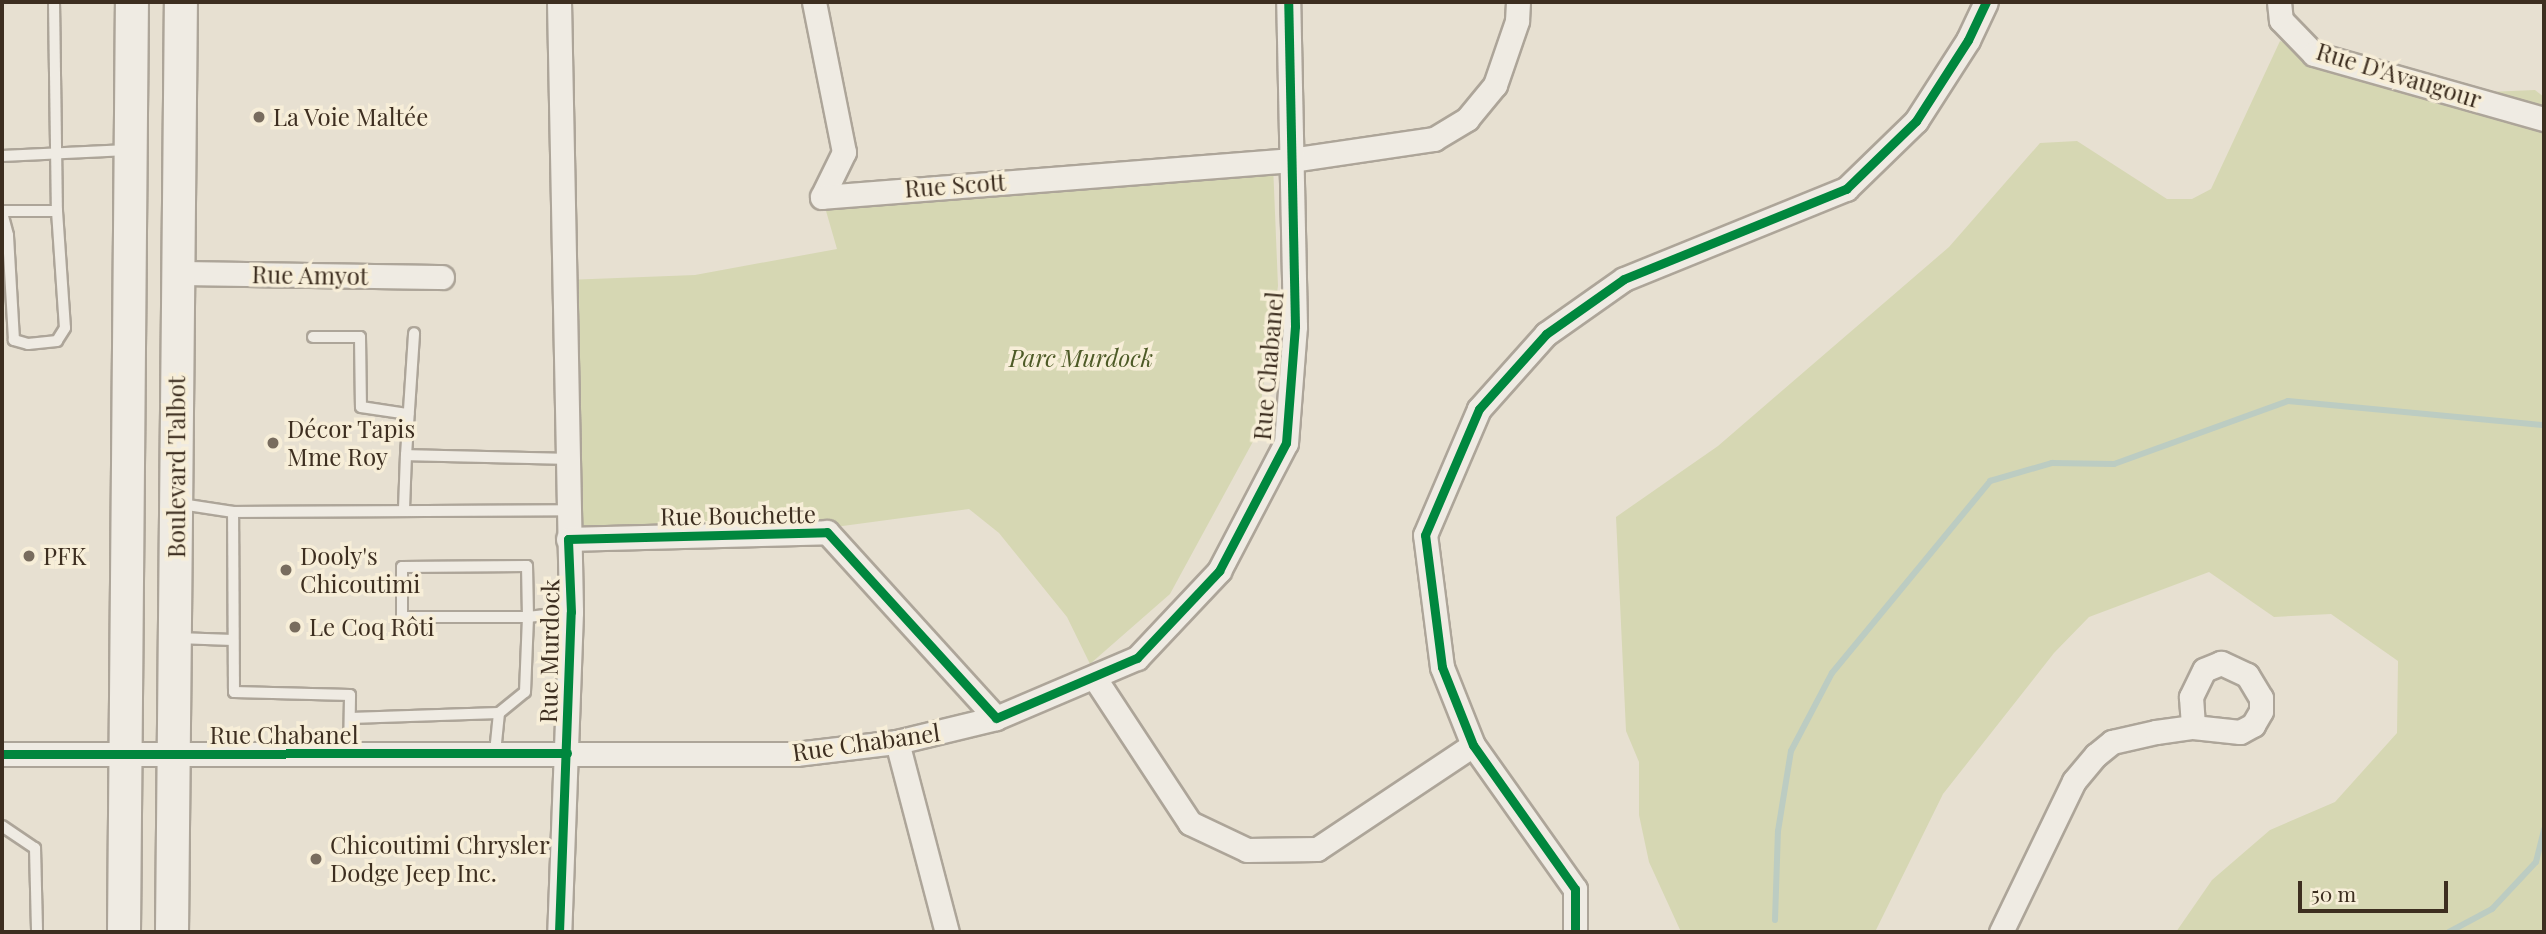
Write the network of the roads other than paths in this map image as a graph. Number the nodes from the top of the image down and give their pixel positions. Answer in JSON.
{"nodes":[{"id":1,"x":54,"y":2,"type":"edge"},
{"id":2,"x":132,"y":2,"type":"edge"},
{"id":3,"x":181,"y":2,"type":"edge"},
{"id":4,"x":559,"y":2,"type":"edge"},
{"id":5,"x":814,"y":2,"type":"edge"},
{"id":6,"x":1287,"y":2,"type":"edge"},
{"id":7,"x":1518,"y":2,"type":"edge"},
{"id":8,"x":1986,"y":2,"type":"edge"},
{"id":9,"x":2279,"y":2,"type":"edge"},
{"id":10,"x":2544,"y":119,"type":"edge"},
{"id":11,"x":131,"y":150,"type":"junction"},
{"id":12,"x":58,"y":154,"type":"junction"},
{"id":13,"x":2,"y":156,"type":"edge"},
{"id":14,"x":1291,"y":160,"type":"junction"},
{"id":15,"x":57,"y":211,"type":"junction"},
{"id":16,"x":2,"y":212,"type":"edge"},
{"id":17,"x":178,"y":273,"type":"junction"},
{"id":18,"x":442,"y":277,"type":"dead end"},
{"id":19,"x":414,"y":333,"type":"dead end"},
{"id":20,"x":313,"y":337,"type":"dead end"},
{"id":21,"x":408,"y":414,"type":"junction"},
{"id":22,"x":405,"y":454,"type":"junction"},
{"id":23,"x":567,"y":459,"type":"junction"},
{"id":24,"x":176,"y":504,"type":"junction"},
{"id":25,"x":404,"y":509,"type":"junction"},
{"id":26,"x":568,"y":510,"type":"junction"},
{"id":27,"x":233,"y":512,"type":"junction"},
{"id":28,"x":568,"y":539,"type":"junction"},
{"id":29,"x":571,"y":612,"type":"junction"},
{"id":30,"x":528,"y":617,"type":"junction"},
{"id":31,"x":174,"y":638,"type":"junction"},
{"id":32,"x":233,"y":640,"type":"junction"},
{"id":33,"x":1096,"y":680,"type":"junction"},
{"id":34,"x":499,"y":713,"type":"junction"},
{"id":35,"x":350,"y":718,"type":"junction"},
{"id":36,"x":996,"y":719,"type":"junction"},
{"id":37,"x":2193,"y":727,"type":"dead end"},
{"id":38,"x":897,"y":742,"type":"junction"},
{"id":39,"x":1473,"y":745,"type":"junction"},
{"id":40,"x":495,"y":753,"type":"junction"},
{"id":41,"x":567,"y":753,"type":"junction"},
{"id":42,"x":2,"y":754,"type":"edge"},
{"id":43,"x":126,"y":754,"type":"junction"},
{"id":44,"x":173,"y":754,"type":"junction"},
{"id":45,"x":349,"y":755,"type":"junction"},
{"id":46,"x":2,"y":827,"type":"edge"},
{"id":47,"x":37,"y":932,"type":"edge"},
{"id":48,"x":124,"y":932,"type":"edge"},
{"id":49,"x":172,"y":932,"type":"edge"},
{"id":50,"x":559,"y":932,"type":"edge"},
{"id":51,"x":947,"y":932,"type":"edge"},
{"id":52,"x":1575,"y":932,"type":"edge"},
{"id":53,"x":2001,"y":932,"type":"edge"}],
"edges":[{"from":1,"to":12,"type":"lane"},
{"from":2,"to":11,"type":"main road","name":"Boulevard Talbot"},
{"from":3,"to":17,"type":"main road","name":"Boulevard Talbot"},
{"from":4,"to":23,"type":"street","name":"Rue Murdock"},
{"from":5,"to":14,"type":"street","name":"Rue Scott"},
{"from":6,"to":14,"type":"street","name":"Rue Chabanel"},
{"from":7,"to":14,"type":"street"},
{"from":8,"to":39,"type":"street"},
{"from":9,"to":10,"type":"street","name":"Rue D'Avaugour"},
{"from":11,"to":12,"type":"lane"},
{"from":11,"to":43,"type":"main road","name":"Boulevard Talbot"},
{"from":12,"to":13,"type":"lane"},
{"from":12,"to":15,"type":"lane"},
{"from":14,"to":33,"type":"street","name":"Rue Chabanel"},
{"from":15,"to":16,"type":"lane"},
{"from":15,"to":16,"type":"lane"},
{"from":17,"to":18,"type":"street","name":"Rue Amyot"},
{"from":17,"to":24,"type":"main road","name":"Boulevard Talbot"},
{"from":19,"to":21,"type":"lane"},
{"from":20,"to":21,"type":"lane"},
{"from":21,"to":22,"type":"lane"},
{"from":22,"to":23,"type":"lane"},
{"from":22,"to":25,"type":"lane"},
{"from":23,"to":26,"type":"street","name":"Rue Murdock"},
{"from":24,"to":27,"type":"lane"},
{"from":24,"to":31,"type":"main road","name":"Boulevard Talbot"},
{"from":25,"to":26,"type":"lane"},
{"from":25,"to":27,"type":"lane"},
{"from":26,"to":28,"type":"street","name":"Rue Murdock"},
{"from":27,"to":32,"type":"lane"},
{"from":28,"to":29,"type":"street","name":"Rue Murdock"},
{"from":28,"to":36,"type":"street","name":"Rue Bouchette"},
{"from":29,"to":30,"type":"lane"},
{"from":29,"to":41,"type":"street","name":"Rue Murdock"},
{"from":30,"to":30,"type":"lane"},
{"from":30,"to":34,"type":"lane"},
{"from":31,"to":32,"type":"lane"},
{"from":31,"to":44,"type":"main road","name":"Boulevard Talbot"},
{"from":32,"to":35,"type":"lane"},
{"from":33,"to":36,"type":"street","name":"Rue Chabanel"},
{"from":33,"to":39,"type":"street"},
{"from":34,"to":35,"type":"lane"},
{"from":34,"to":40,"type":"lane"},
{"from":35,"to":45,"type":"lane"},
{"from":36,"to":38,"type":"street","name":"Rue Chabanel"},
{"from":37,"to":53,"type":"street"},
{"from":38,"to":41,"type":"street","name":"Rue Chabanel"},
{"from":38,"to":51,"type":"street"},
{"from":39,"to":52,"type":"street"},
{"from":40,"to":41,"type":"street","name":"Rue Chabanel"},
{"from":40,"to":45,"type":"street","name":"Rue Chabanel"},
{"from":41,"to":50,"type":"street","name":"Rue Murdock"},
{"from":42,"to":43,"type":"street","name":"Rue Chabanel"},
{"from":43,"to":44,"type":"street","name":"Rue Chabanel"},
{"from":43,"to":48,"type":"main road","name":"Boulevard Talbot"},
{"from":44,"to":45,"type":"street","name":"Rue Chabanel"},
{"from":44,"to":49,"type":"main road","name":"Boulevard Talbot"},
{"from":46,"to":47,"type":"lane"}]}
